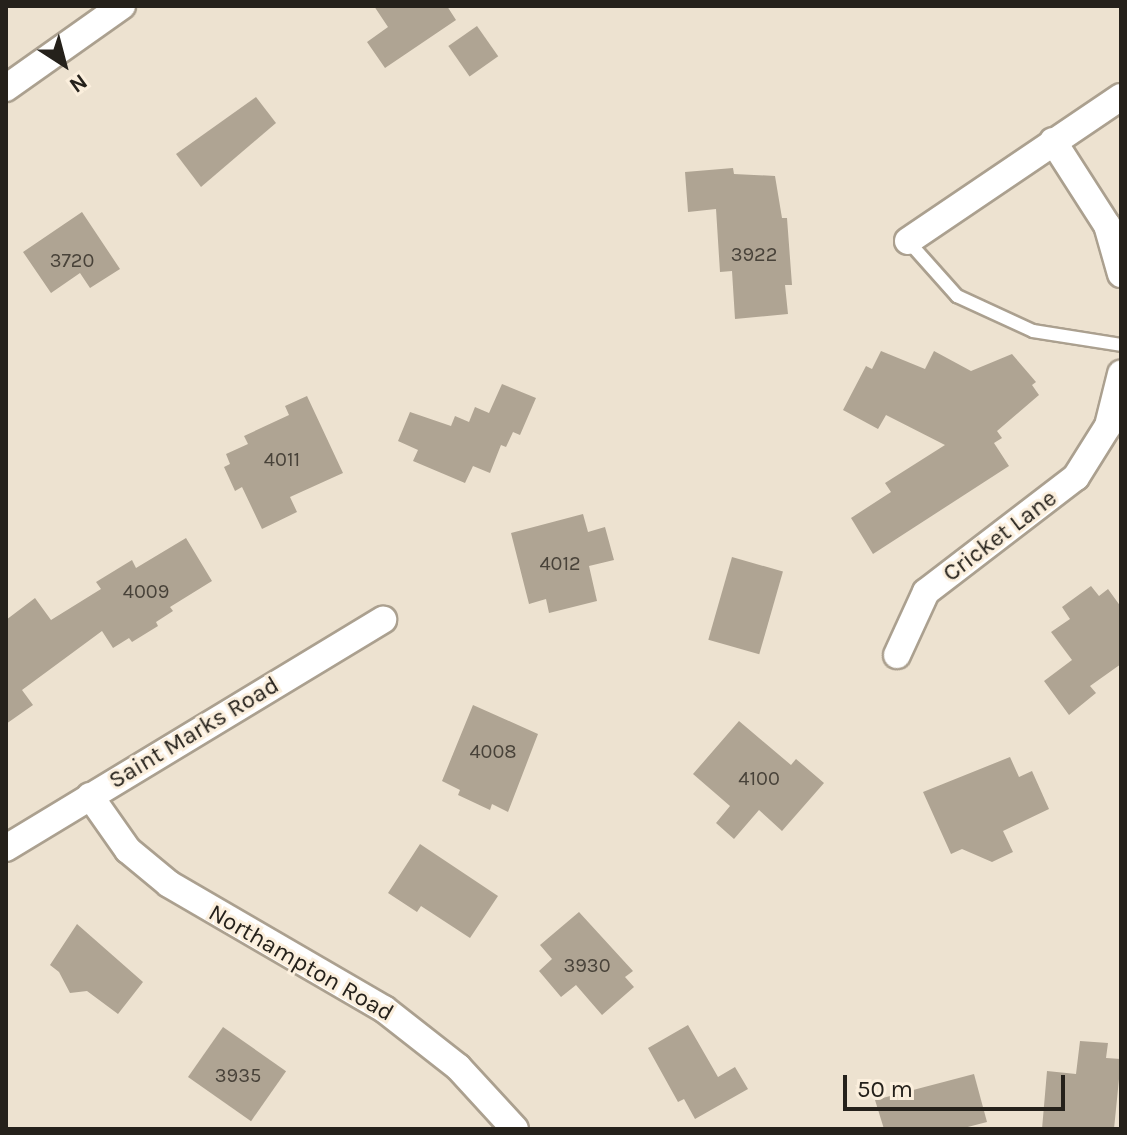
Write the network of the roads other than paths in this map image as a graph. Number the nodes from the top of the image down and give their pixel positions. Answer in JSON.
{"nodes":[{"id":1,"x":122,"y":6,"type":"edge"},
{"id":2,"x":6,"y":88,"type":"edge"},
{"id":3,"x":1121,"y":97,"type":"edge"},
{"id":4,"x":1053,"y":141,"type":"junction"},
{"id":5,"x":908,"y":241,"type":"joint"},
{"id":6,"x":1121,"y":274,"type":"edge"},
{"id":7,"x":1121,"y":345,"type":"edge"},
{"id":8,"x":1121,"y":374,"type":"edge"},
{"id":9,"x":383,"y":620,"type":"dead end"},
{"id":10,"x":897,"y":655,"type":"dead end"},
{"id":11,"x":90,"y":796,"type":"junction"},
{"id":12,"x":6,"y":848,"type":"edge"},
{"id":13,"x":515,"y":1129,"type":"edge"}],
"edges":[{"from":1,"to":2,"type":"street"},
{"from":3,"to":4,"type":"street"},
{"from":4,"to":5,"type":"street"},
{"from":4,"to":6,"type":"street"},
{"from":5,"to":7,"type":"lane"},
{"from":8,"to":10,"type":"street","name":"Cricket Lane"},
{"from":9,"to":11,"type":"street","name":"Saint Marks Road"},
{"from":11,"to":12,"type":"street","name":"Saint Marks Road"},
{"from":11,"to":13,"type":"street","name":"Northampton Road"}]}
